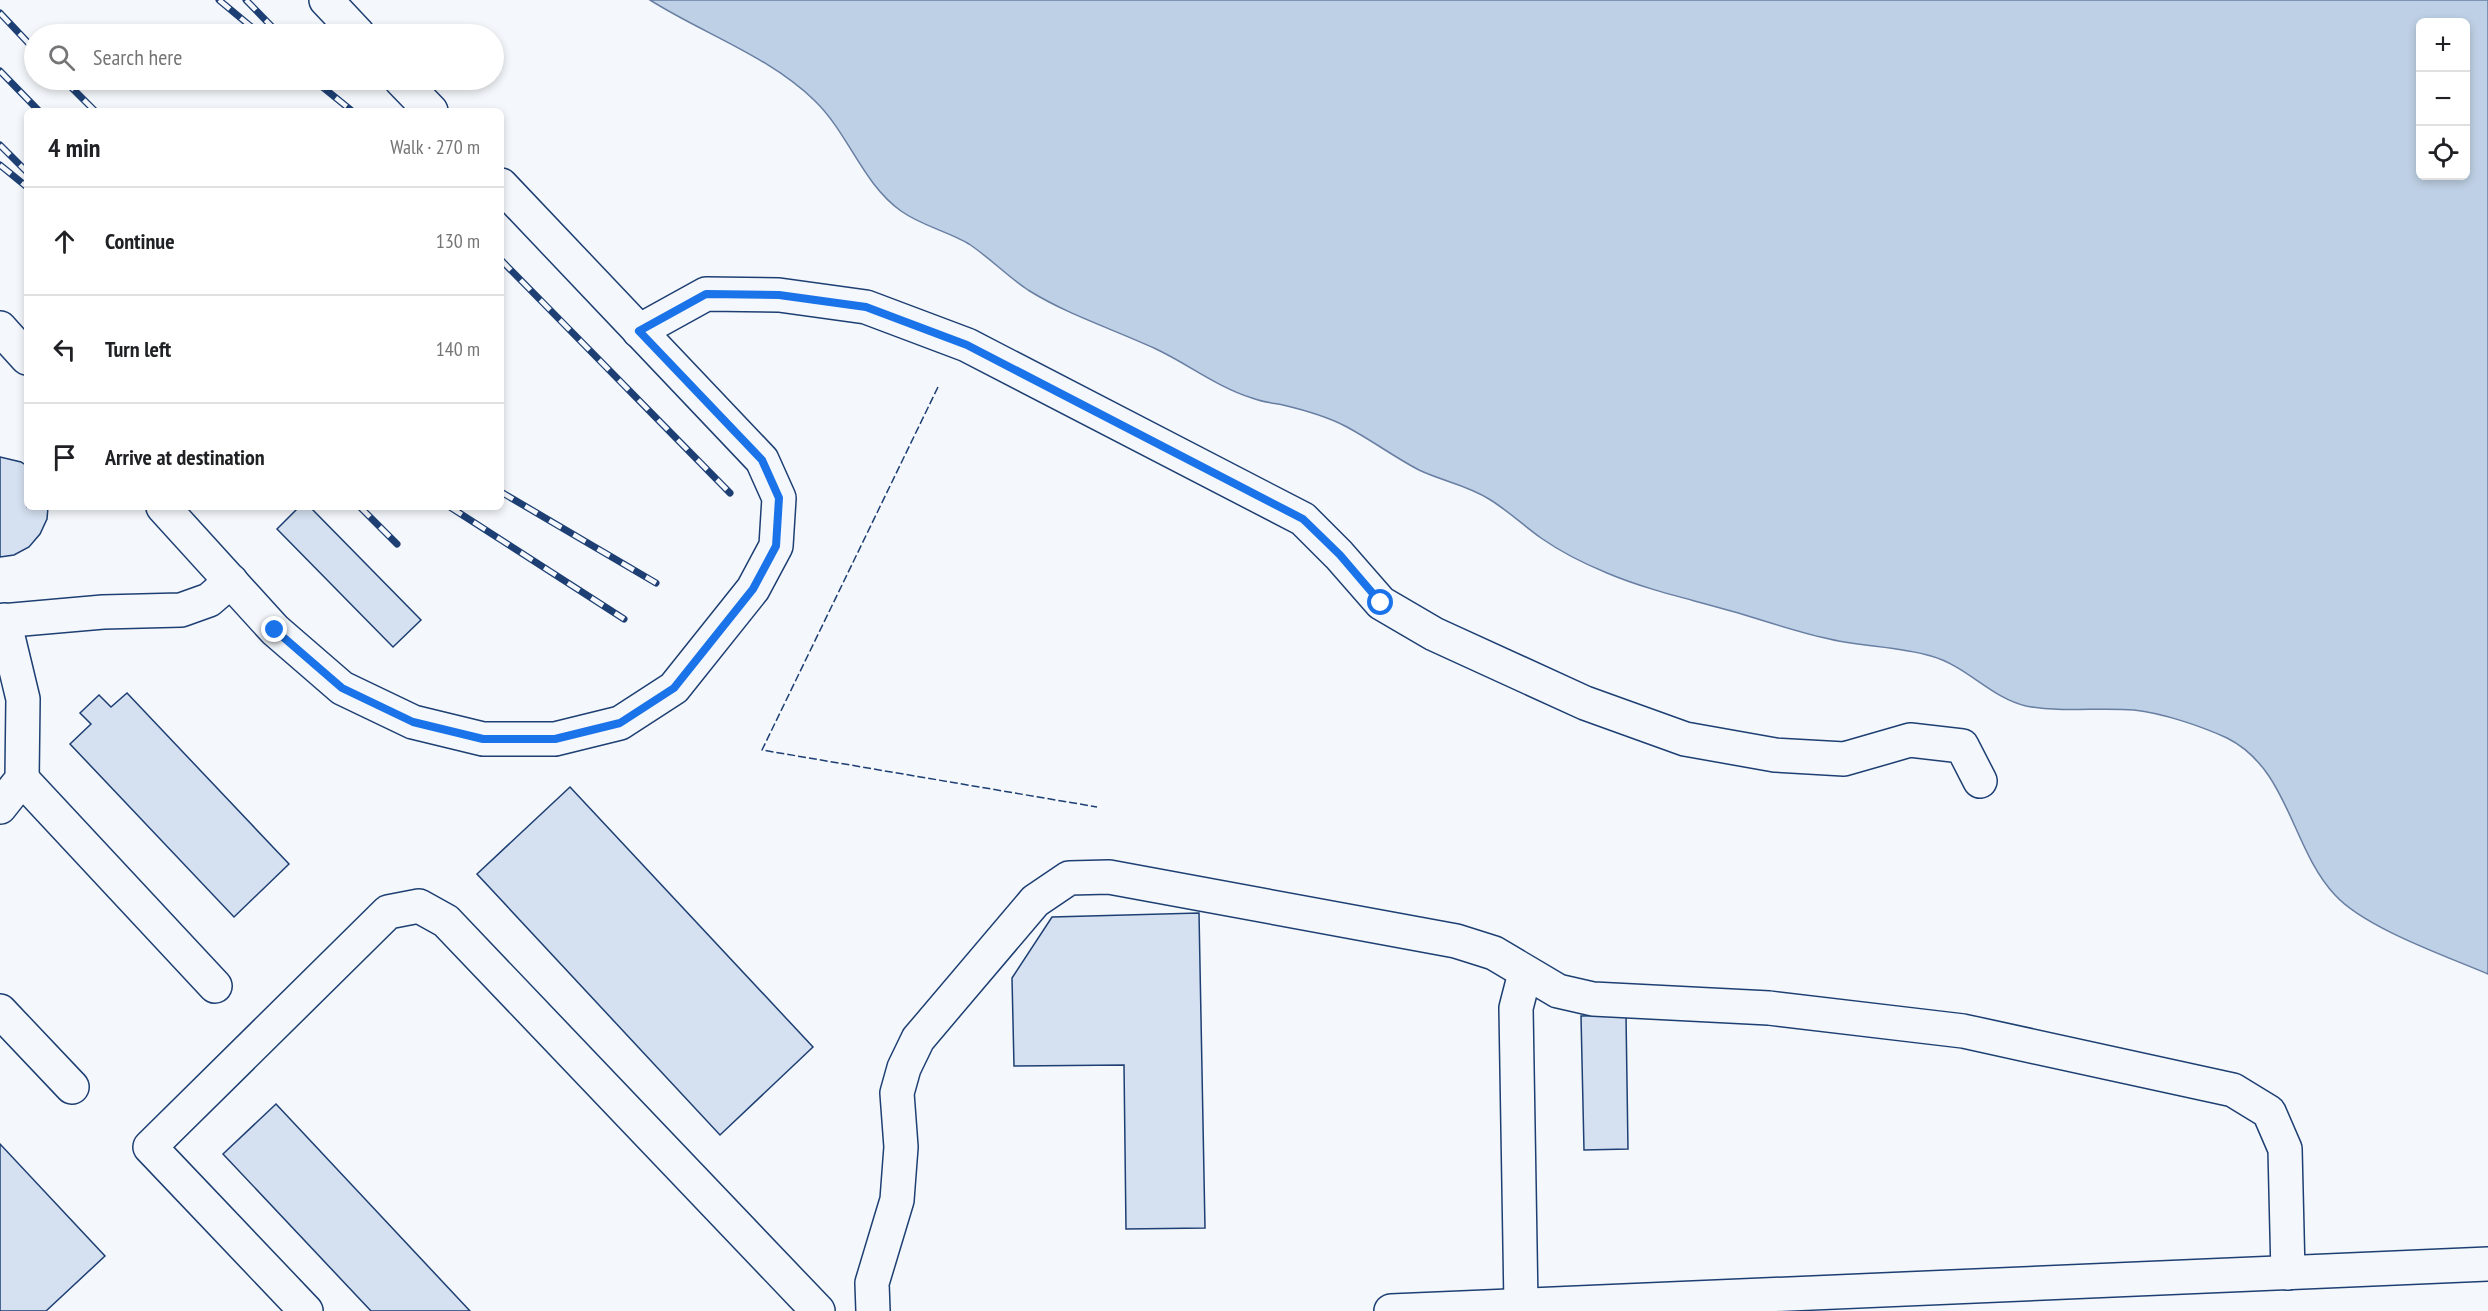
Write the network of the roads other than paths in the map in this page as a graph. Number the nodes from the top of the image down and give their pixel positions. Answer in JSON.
{"nodes":[{"id":1,"x":326,"y":0,"type":"edge"},
{"id":2,"x":349,"y":24,"type":"edge"},
{"id":3,"x":411,"y":90,"type":"edge"},
{"id":4,"x":428,"y":108,"type":"edge"},
{"id":5,"x":504,"y":188,"type":"edge"},
{"id":6,"x":0,"y":328,"type":"edge"},
{"id":7,"x":639,"y":331,"type":"junction"},
{"id":8,"x":24,"y":355,"type":"edge"},
{"id":9,"x":166,"y":510,"type":"edge"},
{"id":10,"x":231,"y":581,"type":"junction"},
{"id":11,"x":2,"y":620,"type":"edge"},
{"id":12,"x":22,"y":778,"type":"junction"},
{"id":13,"x":1980,"y":781,"type":"dead end"},
{"id":14,"x":0,"y":807,"type":"edge"},
{"id":15,"x":1525,"y":973,"type":"junction"},
{"id":16,"x":215,"y":986,"type":"dead end"},
{"id":17,"x":0,"y":1011,"type":"edge"},
{"id":18,"x":72,"y":1087,"type":"dead end"},
{"id":19,"x":2488,"y":1264,"type":"edge"},
{"id":20,"x":2288,"y":1273,"type":"junction"},
{"id":21,"x":1521,"y":1305,"type":"junction"},
{"id":22,"x":306,"y":1311,"type":"edge"},
{"id":23,"x":818,"y":1311,"type":"edge"},
{"id":24,"x":873,"y":1311,"type":"edge"},
{"id":25,"x":1391,"y":1311,"type":"edge"}],
"edges":[{"from":1,"to":2,"type":"lane"},
{"from":3,"to":4,"type":"lane"},
{"from":5,"to":7,"type":"lane"},
{"from":6,"to":8,"type":"lane"},
{"from":7,"to":10,"type":"lane"},
{"from":7,"to":13,"type":"lane"},
{"from":9,"to":10,"type":"lane"},
{"from":10,"to":11,"type":"lane"},
{"from":11,"to":12,"type":"lane"},
{"from":12,"to":14,"type":"lane"},
{"from":12,"to":16,"type":"lane"},
{"from":15,"to":20,"type":"lane"},
{"from":15,"to":21,"type":"lane"},
{"from":15,"to":24,"type":"lane"},
{"from":17,"to":18,"type":"lane"},
{"from":19,"to":20,"type":"lane"},
{"from":20,"to":21,"type":"lane"},
{"from":21,"to":25,"type":"lane"},
{"from":22,"to":23,"type":"lane"}]}
